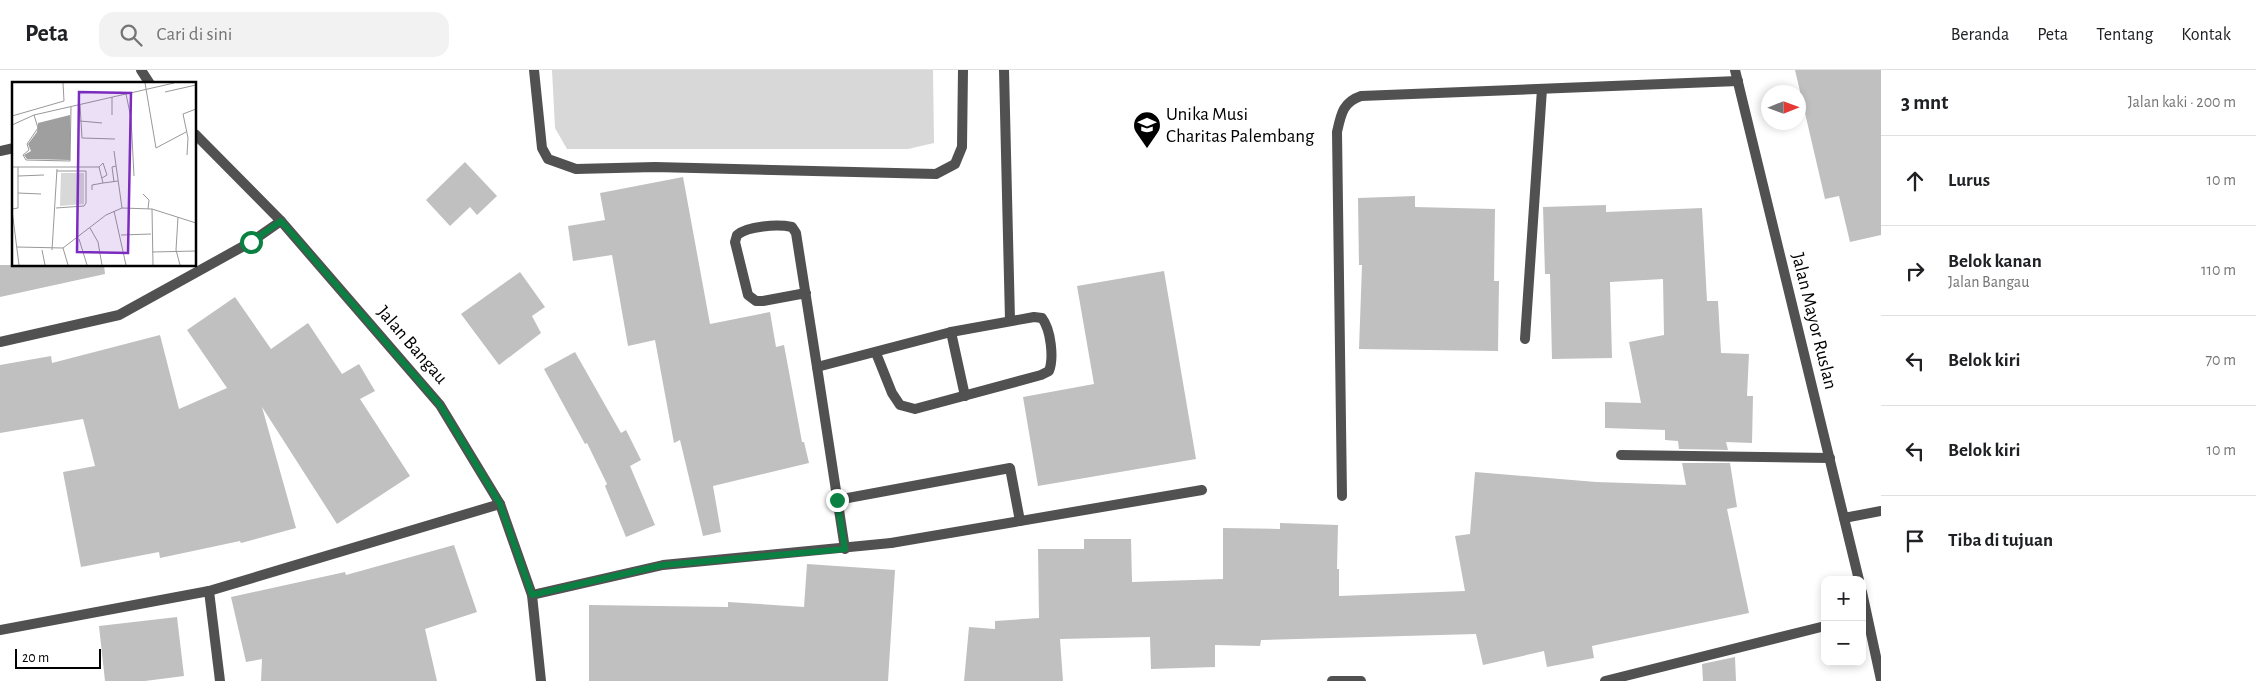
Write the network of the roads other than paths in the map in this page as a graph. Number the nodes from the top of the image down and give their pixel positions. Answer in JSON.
{"nodes":[{"id":1,"x":141,"y":70,"type":"edge"},
{"id":2,"x":534,"y":70,"type":"edge"},
{"id":3,"x":963,"y":70,"type":"edge"},
{"id":4,"x":1004,"y":70,"type":"edge"},
{"id":5,"x":1735,"y":70,"type":"edge"},
{"id":6,"x":1738,"y":81,"type":"junction"},
{"id":7,"x":149,"y":82,"type":"edge"},
{"id":8,"x":1542,"y":89,"type":"junction"},
{"id":9,"x":196,"y":135,"type":"edge"},
{"id":10,"x":281,"y":221,"type":"junction"},
{"id":11,"x":806,"y":293,"type":"junction"},
{"id":12,"x":1010,"y":320,"type":"junction"},
{"id":13,"x":950,"y":332,"type":"junction"},
{"id":14,"x":1525,"y":339,"type":"dead end"},
{"id":15,"x":0,"y":342,"type":"edge"},
{"id":16,"x":876,"y":353,"type":"junction"},
{"id":17,"x":817,"y":367,"type":"junction"},
{"id":18,"x":965,"y":396,"type":"junction"},
{"id":19,"x":1621,"y":454,"type":"dead end"},
{"id":20,"x":1830,"y":458,"type":"junction"},
{"id":21,"x":1202,"y":490,"type":"dead end"},
{"id":22,"x":1342,"y":496,"type":"dead end"},
{"id":23,"x":837,"y":500,"type":"junction"},
{"id":24,"x":500,"y":504,"type":"junction"},
{"id":25,"x":1881,"y":511,"type":"edge"},
{"id":26,"x":1844,"y":518,"type":"junction"},
{"id":27,"x":1020,"y":521,"type":"junction"},
{"id":28,"x":845,"y":549,"type":"junction"},
{"id":29,"x":1858,"y":576,"type":"edge"},
{"id":30,"x":209,"y":591,"type":"junction"},
{"id":31,"x":532,"y":595,"type":"junction"},
{"id":32,"x":1866,"y":620,"type":"edge"},
{"id":33,"x":1821,"y":627,"type":"edge"},
{"id":34,"x":0,"y":630,"type":"edge"},
{"id":35,"x":1881,"y":680,"type":"edge"},
{"id":36,"x":220,"y":681,"type":"edge"},
{"id":37,"x":541,"y":681,"type":"edge"},
{"id":38,"x":1332,"y":681,"type":"edge"},
{"id":39,"x":1361,"y":681,"type":"edge"},
{"id":40,"x":1605,"y":681,"type":"edge"}],
"edges":[{"from":1,"to":7,"type":"street"},
{"from":2,"to":3,"type":"street"},
{"from":4,"to":12,"type":"street"},
{"from":5,"to":6,"type":"street","name":"Jalan Mayor Ruslan"},
{"from":6,"to":8,"type":"street"},
{"from":6,"to":20,"type":"street","name":"Jalan Mayor Ruslan"},
{"from":8,"to":14,"type":"street"},
{"from":8,"to":22,"type":"street"},
{"from":9,"to":10,"type":"street","name":"Jalan Bangau"},
{"from":10,"to":15,"type":"street"},
{"from":10,"to":24,"type":"street","name":"Jalan Bangau"},
{"from":11,"to":11,"type":"street"},
{"from":11,"to":17,"type":"street"},
{"from":12,"to":13,"type":"street"},
{"from":12,"to":18,"type":"street"},
{"from":13,"to":16,"type":"street"},
{"from":13,"to":18,"type":"street"},
{"from":16,"to":17,"type":"street"},
{"from":16,"to":18,"type":"street"},
{"from":17,"to":23,"type":"street"},
{"from":19,"to":20,"type":"street"},
{"from":20,"to":26,"type":"street","name":"Jalan Mayor Ruslan"},
{"from":21,"to":27,"type":"street"},
{"from":23,"to":27,"type":"street"},
{"from":23,"to":28,"type":"street"},
{"from":24,"to":30,"type":"street"},
{"from":24,"to":31,"type":"street","name":"Jalan Bangau"},
{"from":25,"to":26,"type":"street"},
{"from":26,"to":29,"type":"street","name":"Jalan Mayor Ruslan"},
{"from":27,"to":28,"type":"street"},
{"from":28,"to":31,"type":"street"},
{"from":30,"to":34,"type":"street"},
{"from":30,"to":36,"type":"street"},
{"from":31,"to":37,"type":"street","name":"Jalan Bangau"},
{"from":32,"to":35,"type":"street"},
{"from":33,"to":40,"type":"street"},
{"from":38,"to":39,"type":"street"}]}
